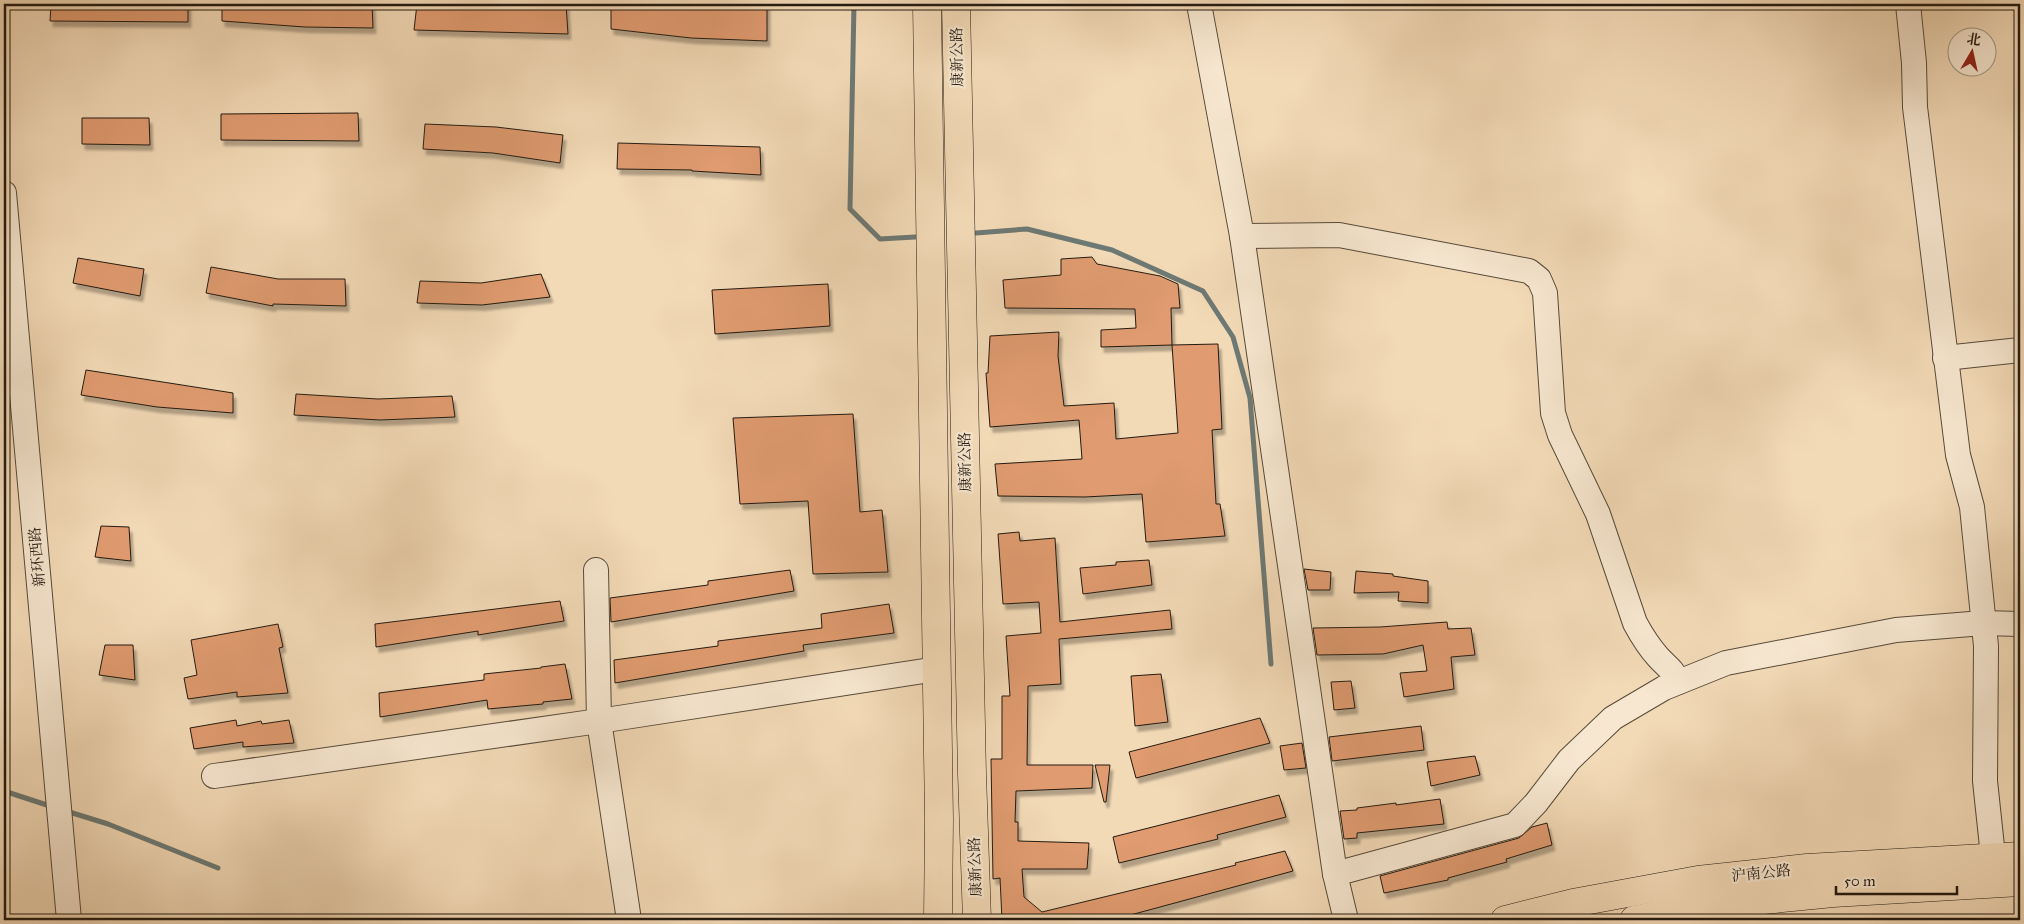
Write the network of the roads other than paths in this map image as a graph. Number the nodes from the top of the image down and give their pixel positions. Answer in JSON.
{"nodes":[{"id":1,"x":927,"y":4,"type":"edge"},
{"id":2,"x":956,"y":4,"type":"edge"},
{"id":3,"x":1199,"y":4,"type":"edge"},
{"id":4,"x":1908,"y":4,"type":"edge"},
{"id":5,"x":4,"y":193,"type":"edge"},
{"id":6,"x":1242,"y":236,"type":"junction"},
{"id":7,"x":2020,"y":350,"type":"edge"},
{"id":8,"x":1945,"y":358,"type":"junction"},
{"id":9,"x":596,"y":570,"type":"dead end"},
{"id":10,"x":1984,"y":623,"type":"junction"},
{"id":11,"x":2020,"y":624,"type":"edge"},
{"id":12,"x":937,"y":669,"type":"junction"},
{"id":13,"x":1678,"y":682,"type":"junction"},
{"id":14,"x":599,"y":721,"type":"junction"},
{"id":15,"x":214,"y":776,"type":"dead end"},
{"id":16,"x":1993,"y":856,"type":"junction"},
{"id":17,"x":2020,"y":856,"type":"edge"},
{"id":18,"x":1335,"y":874,"type":"junction"},
{"id":19,"x":2020,"y":882,"type":"edge"},
{"id":20,"x":70,"y":920,"type":"edge"},
{"id":21,"x":629,"y":920,"type":"edge"},
{"id":22,"x":938,"y":920,"type":"edge"},
{"id":23,"x":977,"y":920,"type":"edge"},
{"id":24,"x":1346,"y":920,"type":"edge"},
{"id":25,"x":1505,"y":920,"type":"edge"},
{"id":26,"x":1634,"y":920,"type":"edge"}],
"edges":[{"from":1,"to":12,"type":"main road","name":"康新公路"},
{"from":2,"to":23,"type":"main road","name":"康新公路"},
{"from":3,"to":6,"type":"street"},
{"from":4,"to":8,"type":"street"},
{"from":5,"to":20,"type":"street","name":"新环西路"},
{"from":6,"to":13,"type":"street"},
{"from":6,"to":18,"type":"street"},
{"from":7,"to":8,"type":"street"},
{"from":8,"to":10,"type":"street"},
{"from":9,"to":14,"type":"street"},
{"from":10,"to":11,"type":"street"},
{"from":10,"to":13,"type":"street"},
{"from":10,"to":16,"type":"street"},
{"from":12,"to":14,"type":"street"},
{"from":12,"to":22,"type":"main road","name":"康新公路"},
{"from":13,"to":18,"type":"street"},
{"from":14,"to":15,"type":"street"},
{"from":14,"to":21,"type":"street"},
{"from":16,"to":17,"type":"main road","name":"沪南公路"},
{"from":16,"to":25,"type":"main road","name":"沪南公路"},
{"from":18,"to":24,"type":"street"},
{"from":19,"to":26,"type":"main road","name":"沪南公路"}]}
